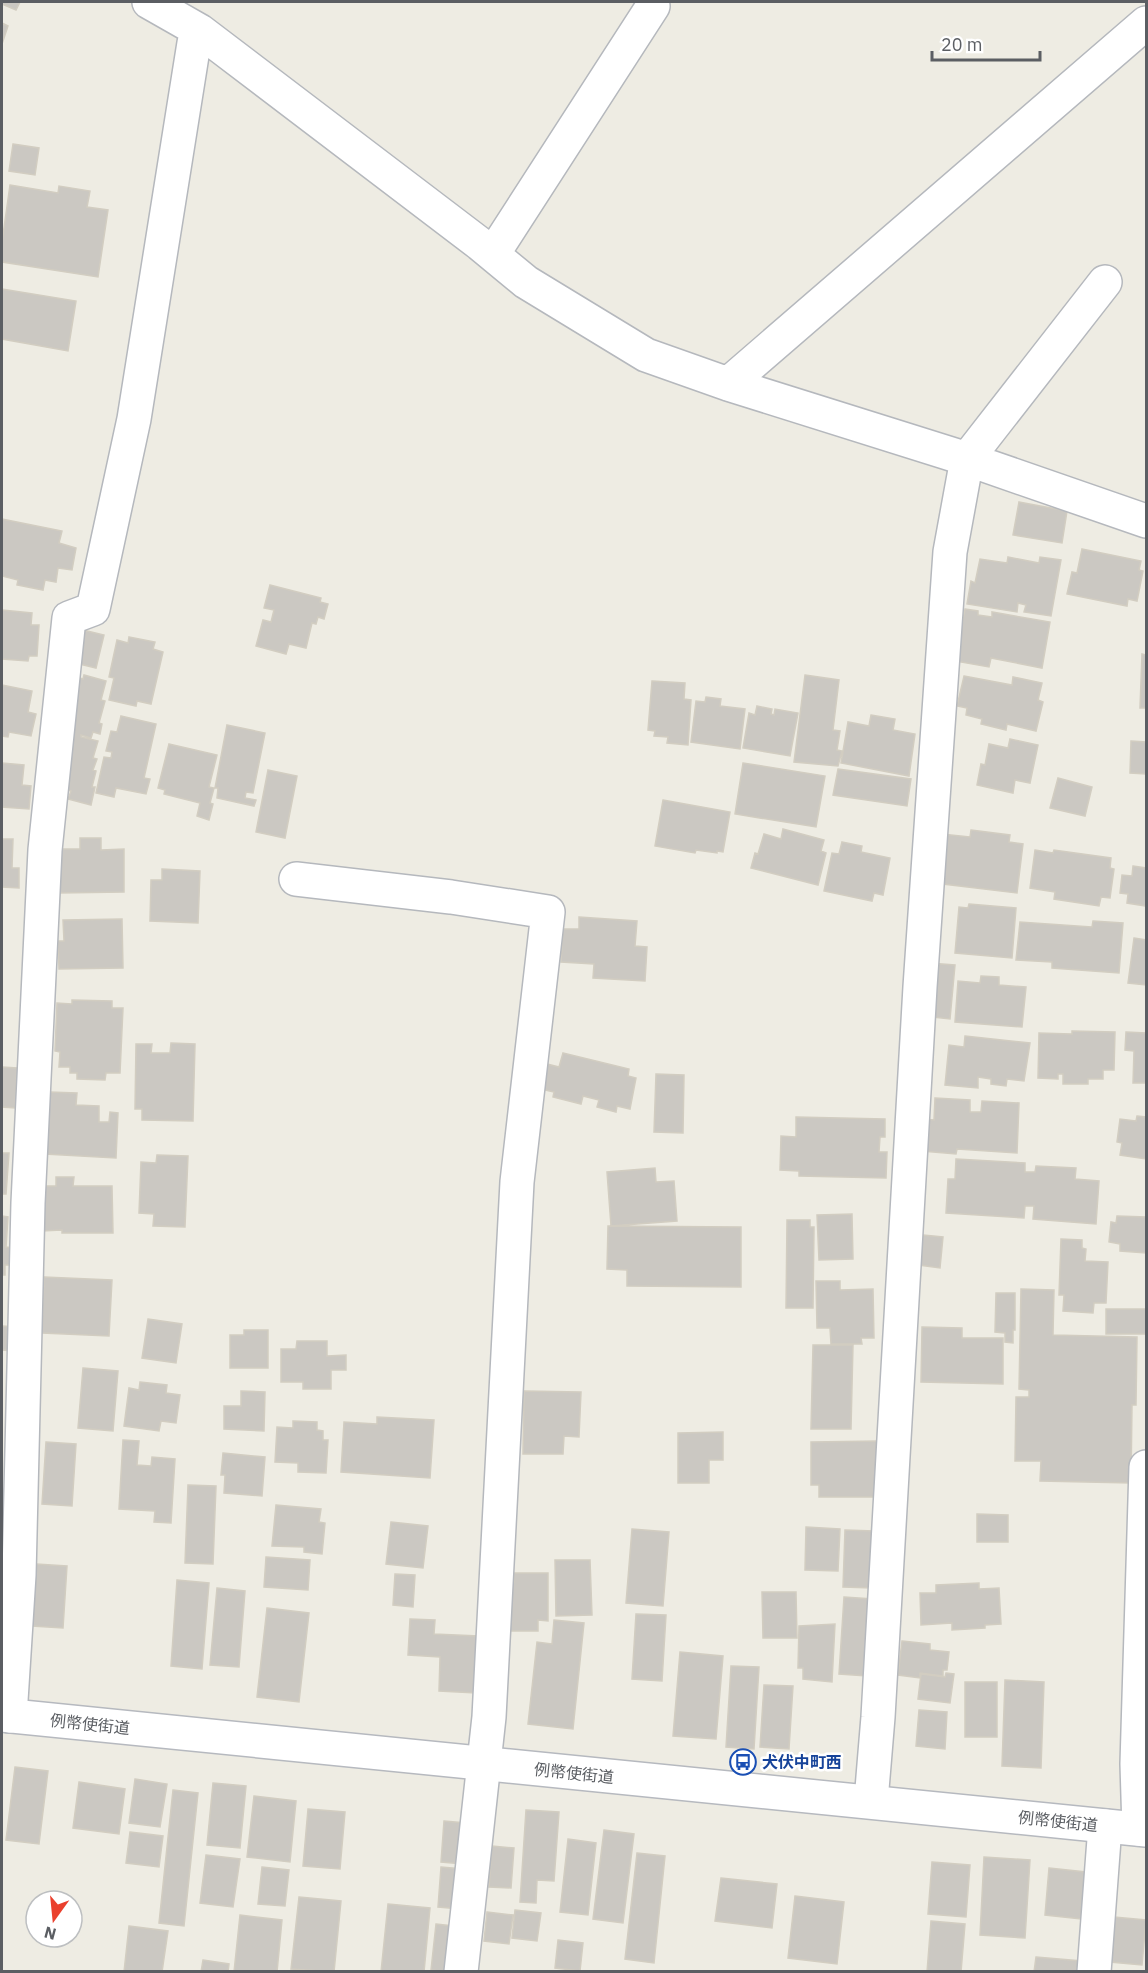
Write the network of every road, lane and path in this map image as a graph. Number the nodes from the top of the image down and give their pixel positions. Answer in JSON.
{"nodes":[{"id":1,"x":149,"y":2,"type":"edge"},
{"id":2,"x":653,"y":6,"type":"dead end"},
{"id":3,"x":1146,"y":23,"type":"edge"},
{"id":4,"x":200,"y":31,"type":"junction"},
{"id":5,"x":493,"y":254,"type":"junction"},
{"id":6,"x":1105,"y":282,"type":"dead end"},
{"id":7,"x":728,"y":384,"type":"junction"},
{"id":8,"x":967,"y":459,"type":"junction"},
{"id":9,"x":1146,"y":521,"type":"edge"},
{"id":10,"x":296,"y":879,"type":"dead end"},
{"id":11,"x":1146,"y":1467,"type":"edge"},
{"id":12,"x":6,"y":1716,"type":"edge"},
{"id":13,"x":483,"y":1764,"type":"junction"},
{"id":14,"x":871,"y":1802,"type":"junction"},
{"id":15,"x":1105,"y":1826,"type":"junction"},
{"id":16,"x":1143,"y":1829,"type":"edge"},
{"id":17,"x":461,"y":1971,"type":"edge"},
{"id":18,"x":1094,"y":1971,"type":"edge"}],
"edges":[{"from":1,"to":4,"type":"street"},
{"from":2,"to":5,"type":"street"},
{"from":3,"to":7,"type":"street"},
{"from":4,"to":5,"type":"street"},
{"from":4,"to":12,"type":"street"},
{"from":5,"to":7,"type":"street"},
{"from":6,"to":8,"type":"street"},
{"from":7,"to":8,"type":"street"},
{"from":8,"to":9,"type":"street"},
{"from":8,"to":14,"type":"street"},
{"from":10,"to":13,"type":"street"},
{"from":11,"to":16,"type":"street"},
{"from":12,"to":13,"type":"street","name":"例幣使街道"},
{"from":13,"to":14,"type":"street","name":"例幣使街道"},
{"from":13,"to":17,"type":"street"},
{"from":14,"to":15,"type":"street","name":"例幣使街道"},
{"from":15,"to":16,"type":"street","name":"例幣使街道"},
{"from":15,"to":18,"type":"street"}]}
